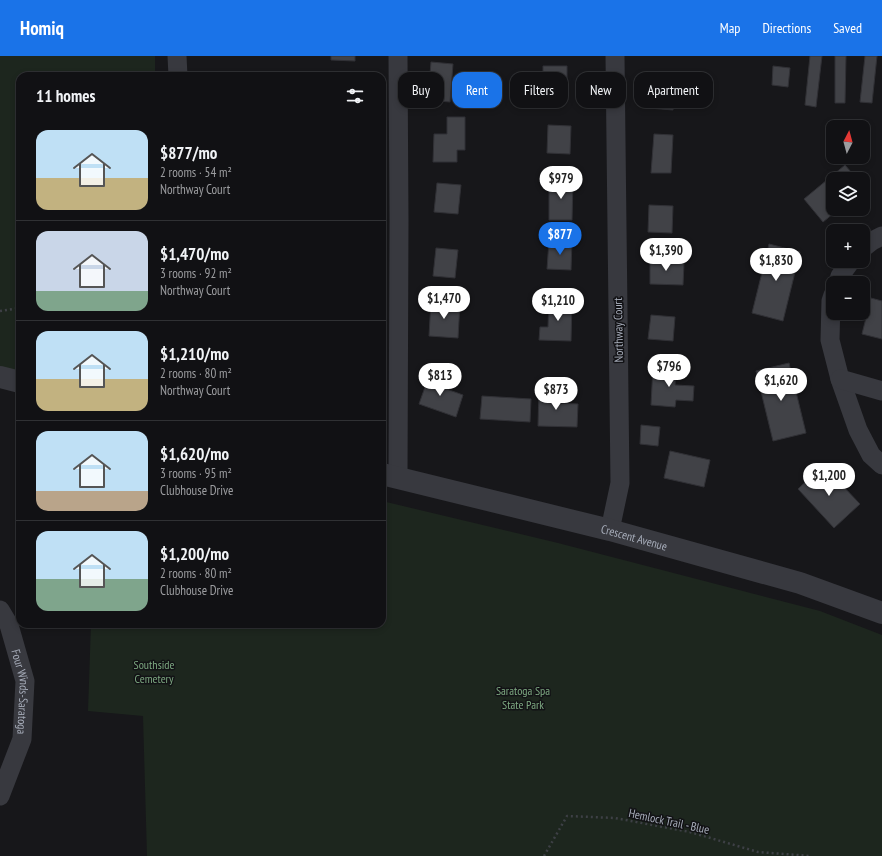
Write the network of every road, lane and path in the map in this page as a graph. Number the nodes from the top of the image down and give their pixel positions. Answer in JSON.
{"nodes":[{"id":1,"x":178,"y":56,"type":"edge"},
{"id":2,"x":398,"y":56,"type":"edge"},
{"id":3,"x":615,"y":56,"type":"edge"},
{"id":4,"x":178,"y":72,"type":"edge"},
{"id":5,"x":882,"y":236,"type":"edge"},
{"id":6,"x":870,"y":242,"type":"edge"},
{"id":7,"x":16,"y":309,"type":"edge"},
{"id":8,"x":0,"y":311,"type":"edge"},
{"id":9,"x":831,"y":320,"type":"edge"},
{"id":10,"x":0,"y":377,"type":"edge"},
{"id":11,"x":840,"y":379,"type":"junction"},
{"id":12,"x":16,"y":381,"type":"edge"},
{"id":13,"x":882,"y":391,"type":"edge"},
{"id":14,"x":882,"y":464,"type":"edge"},
{"id":15,"x":390,"y":476,"type":"edge"},
{"id":16,"x":610,"y":530,"type":"junction"},
{"id":17,"x":882,"y":613,"type":"edge"},
{"id":18,"x":10,"y":617,"type":"edge"},
{"id":19,"x":0,"y":796,"type":"edge"},
{"id":20,"x":544,"y":856,"type":"edge"},
{"id":21,"x":810,"y":856,"type":"edge"}],
"edges":[{"from":1,"to":4,"type":"street"},
{"from":2,"to":15,"type":"street"},
{"from":3,"to":16,"type":"street","name":"Northway Court"},
{"from":5,"to":6,"type":"street"},
{"from":7,"to":8,"type":"path"},
{"from":9,"to":11,"type":"street"},
{"from":10,"to":12,"type":"street"},
{"from":11,"to":13,"type":"street"},
{"from":11,"to":14,"type":"street"},
{"from":15,"to":16,"type":"street","name":"Crescent Avenue"},
{"from":16,"to":17,"type":"street","name":"Crescent Avenue"},
{"from":18,"to":19,"type":"street","name":"Four Winds-Saratoga"},
{"from":20,"to":21,"type":"path","name":"Hemlock Trail - Blue"}]}
